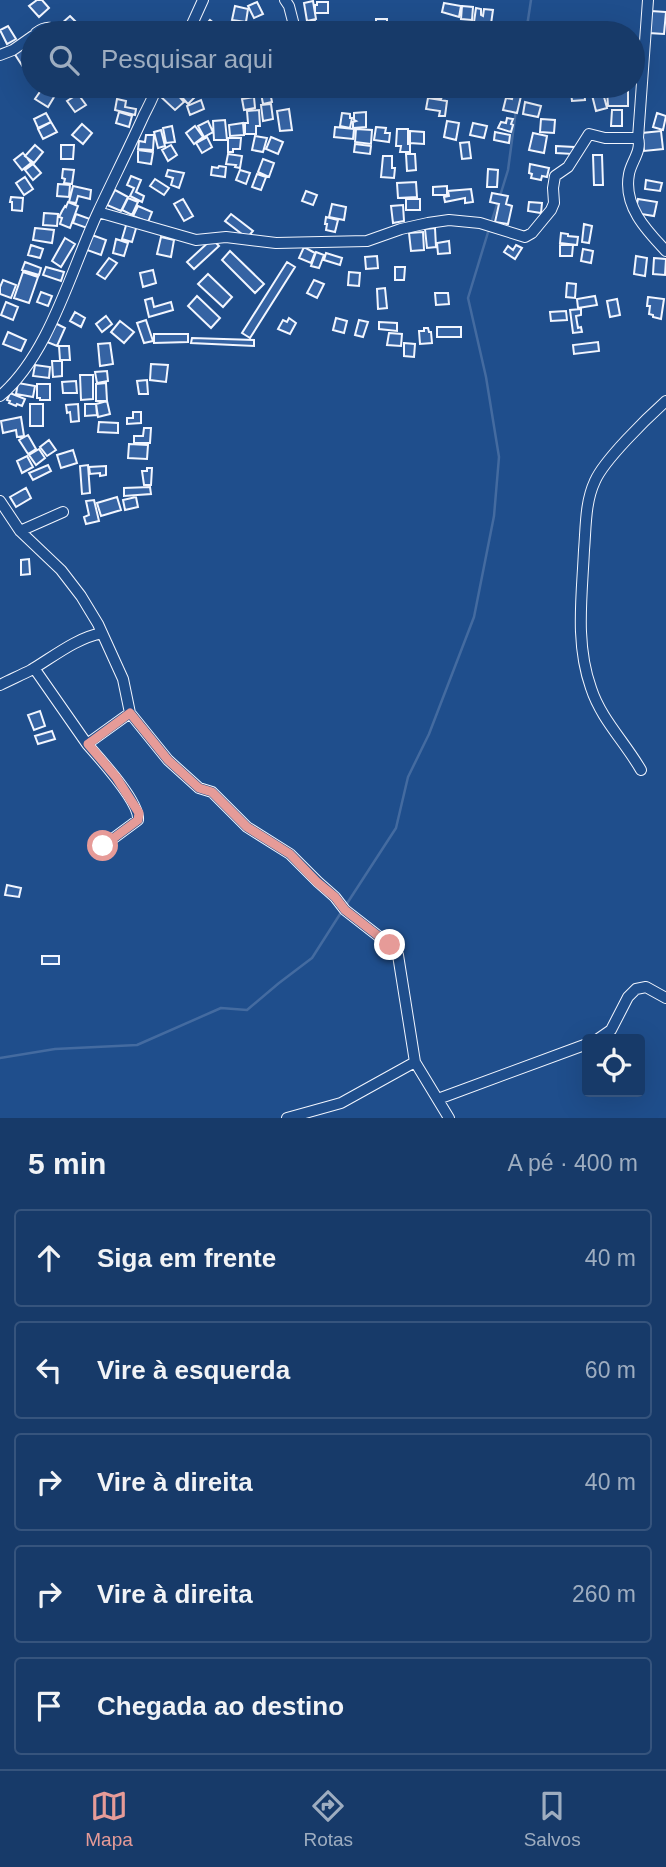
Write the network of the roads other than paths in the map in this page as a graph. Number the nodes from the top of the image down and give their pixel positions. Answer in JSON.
{"nodes":[{"id":1,"x":203,"y":0,"type":"edge"},
{"id":2,"x":285,"y":0,"type":"edge"},
{"id":3,"x":648,"y":0,"type":"edge"},
{"id":4,"x":193,"y":21,"type":"edge"},
{"id":5,"x":293,"y":21,"type":"edge"},
{"id":6,"x":645,"y":41,"type":"edge"},
{"id":7,"x":21,"y":45,"type":"edge"},
{"id":8,"x":0,"y":55,"type":"edge"},
{"id":9,"x":153,"y":98,"type":"edge"},
{"id":10,"x":641,"y":98,"type":"edge"},
{"id":11,"x":638,"y":138,"type":"junction"},
{"id":12,"x":98,"y":212,"type":"junction"},
{"id":13,"x":666,"y":251,"type":"edge"},
{"id":14,"x":0,"y":396,"type":"edge"},
{"id":15,"x":666,"y":401,"type":"edge"},
{"id":16,"x":0,"y":501,"type":"edge"},
{"id":17,"x":63,"y":512,"type":"dead end"},
{"id":18,"x":20,"y":531,"type":"junction"},
{"id":19,"x":102,"y":633,"type":"junction"},
{"id":20,"x":34,"y":668,"type":"junction"},
{"id":21,"x":0,"y":685,"type":"edge"},
{"id":22,"x":130,"y":713,"type":"junction"},
{"id":23,"x":88,"y":744,"type":"junction"},
{"id":24,"x":641,"y":770,"type":"dead end"},
{"id":25,"x":103,"y":846,"type":"dead end"},
{"id":26,"x":666,"y":998,"type":"edge"},
{"id":27,"x":605,"y":1034,"type":"edge"},
{"id":28,"x":582,"y":1046,"type":"edge"},
{"id":29,"x":415,"y":1062,"type":"junction"},
{"id":30,"x":438,"y":1100,"type":"junction"},
{"id":31,"x":287,"y":1118,"type":"edge"},
{"id":32,"x":449,"y":1118,"type":"edge"}],
"edges":[{"from":1,"to":4,"type":"street"},
{"from":2,"to":5,"type":"street"},
{"from":3,"to":6,"type":"street"},
{"from":7,"to":8,"type":"street"},
{"from":9,"to":12,"type":"street"},
{"from":10,"to":11,"type":"street"},
{"from":11,"to":12,"type":"street"},
{"from":11,"to":13,"type":"street"},
{"from":12,"to":14,"type":"street"},
{"from":15,"to":24,"type":"street"},
{"from":16,"to":18,"type":"street"},
{"from":17,"to":18,"type":"street"},
{"from":18,"to":19,"type":"street"},
{"from":19,"to":20,"type":"street"},
{"from":19,"to":22,"type":"street"},
{"from":20,"to":21,"type":"street"},
{"from":20,"to":23,"type":"street"},
{"from":22,"to":23,"type":"street"},
{"from":22,"to":29,"type":"street"},
{"from":23,"to":25,"type":"street"},
{"from":26,"to":27,"type":"street"},
{"from":28,"to":30,"type":"street"},
{"from":29,"to":30,"type":"street"},
{"from":29,"to":31,"type":"street"},
{"from":30,"to":32,"type":"street"}]}
